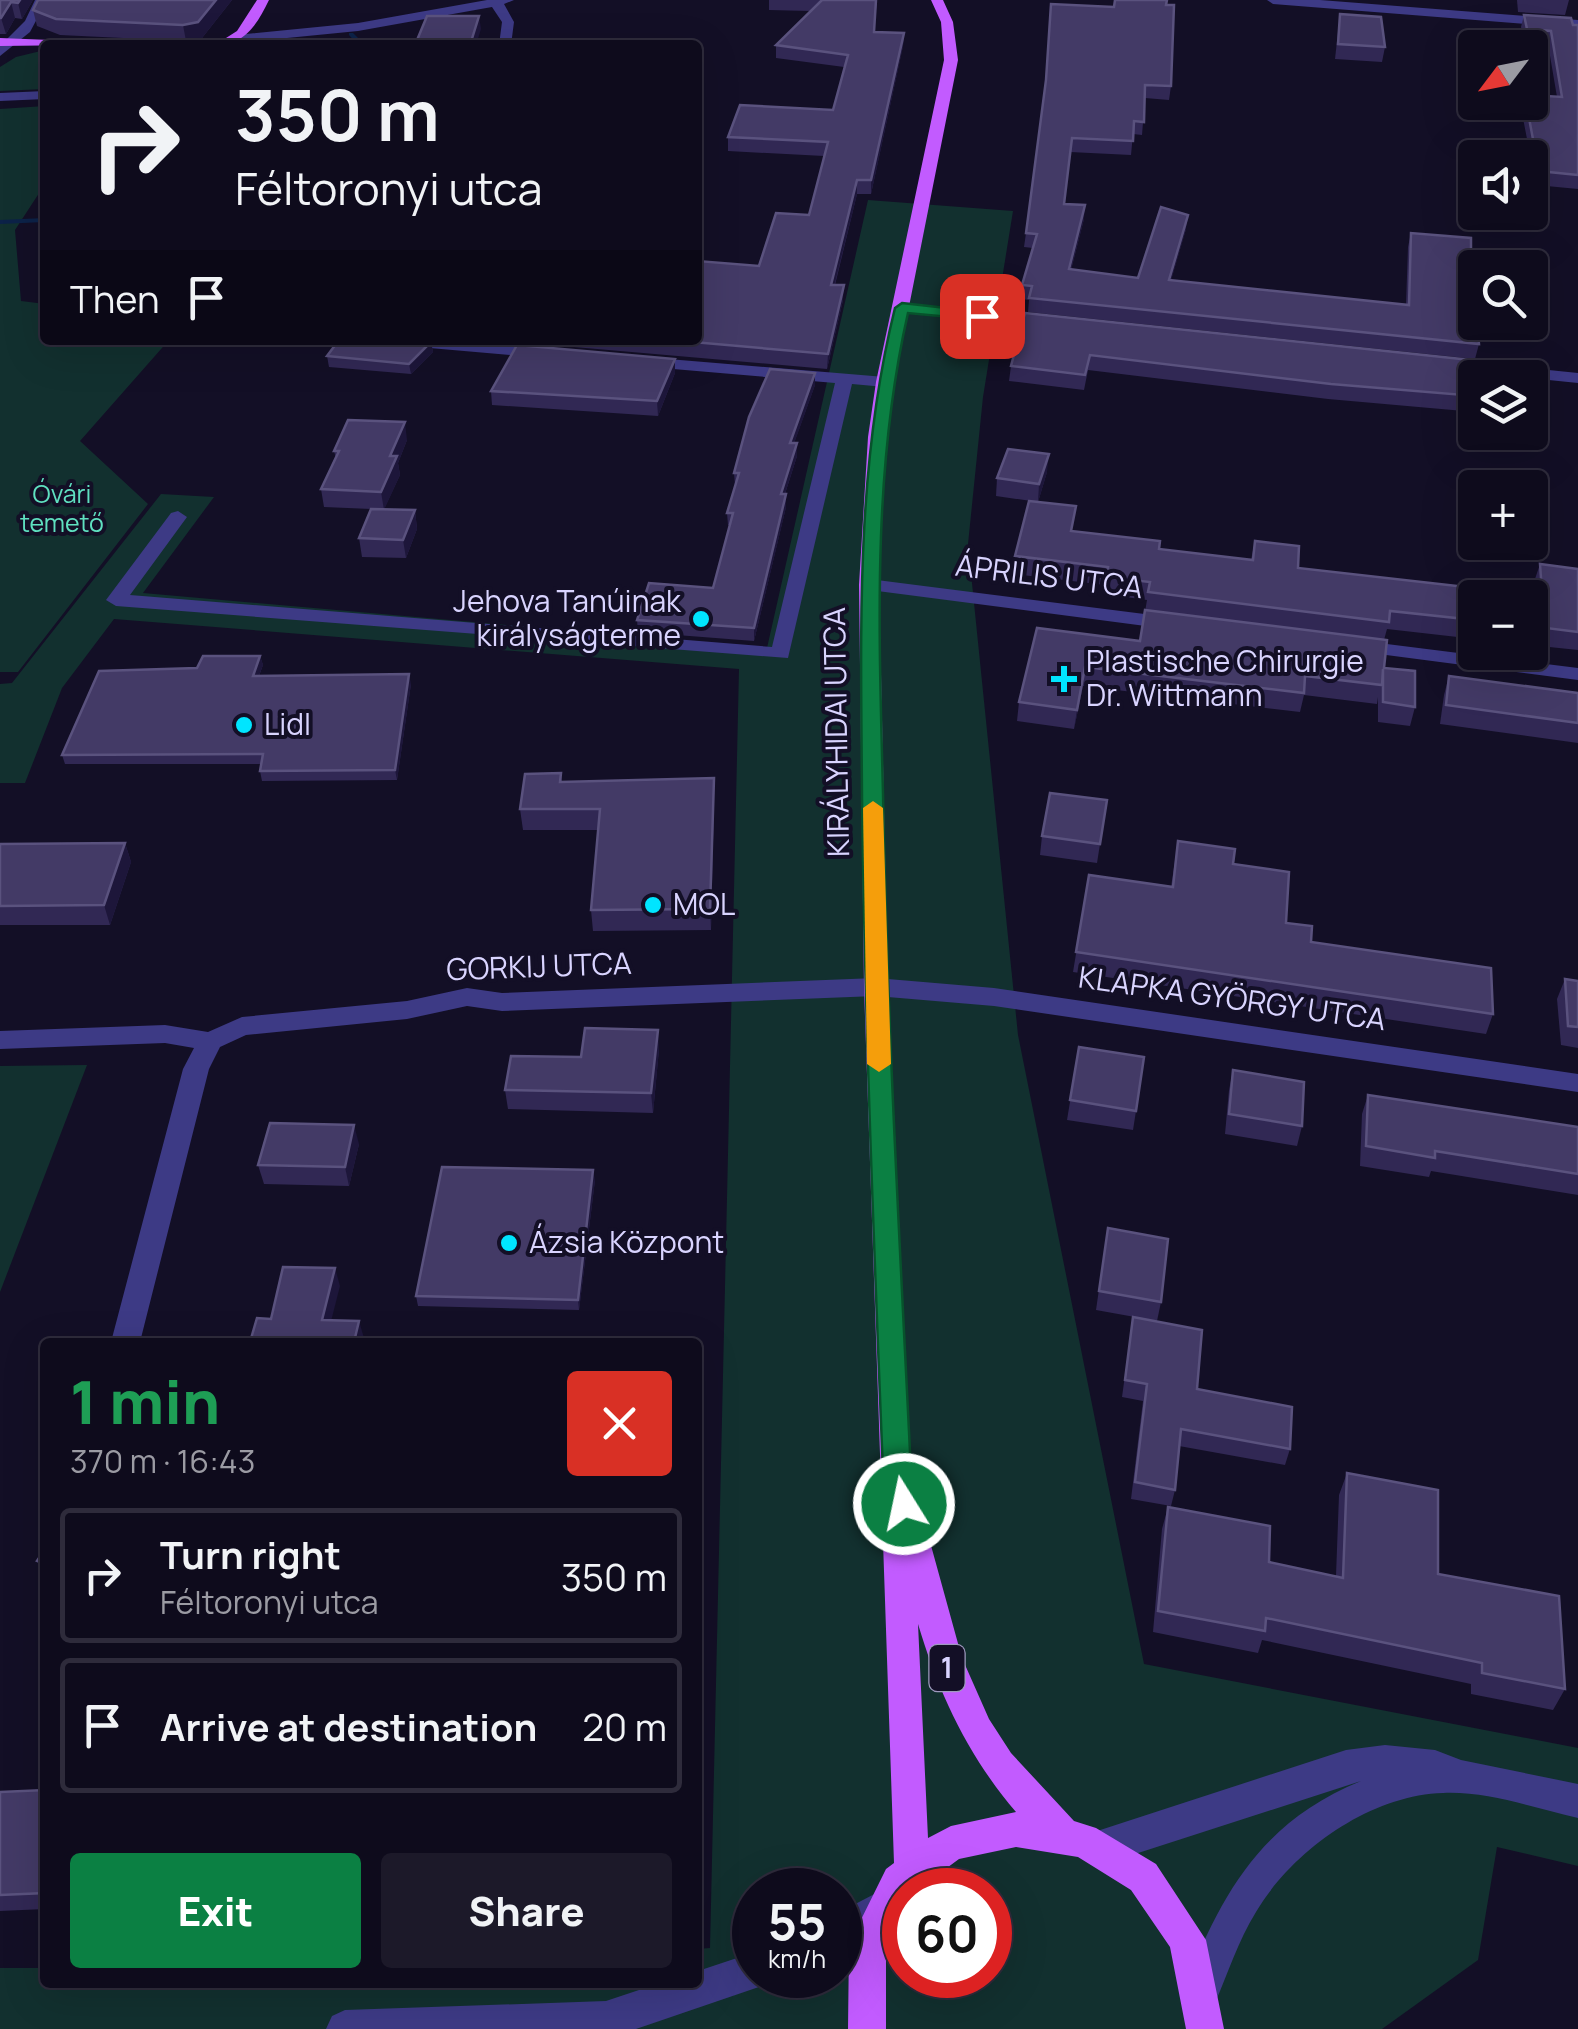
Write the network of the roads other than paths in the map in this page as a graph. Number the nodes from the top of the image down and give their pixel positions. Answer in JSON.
{"nodes":[{"id":1,"x":41,"y":0,"type":"edge"},
{"id":2,"x":263,"y":0,"type":"edge"},
{"id":3,"x":937,"y":0,"type":"edge"},
{"id":4,"x":1273,"y":0,"type":"edge"},
{"id":5,"x":502,"y":1,"type":"edge"},
{"id":6,"x":1578,"y":24,"type":"edge"},
{"id":7,"x":236,"y":39,"type":"joint"},
{"id":8,"x":506,"y":40,"type":"edge"},
{"id":9,"x":6,"y":42,"type":"edge"},
{"id":10,"x":40,"y":43,"type":"edge"},
{"id":11,"x":0,"y":52,"type":"edge"},
{"id":12,"x":40,"y":95,"type":"edge"},
{"id":13,"x":0,"y":97,"type":"edge"},
{"id":14,"x":902,"y":308,"type":"junction"},
{"id":15,"x":1081,"y":326,"type":"edge"},
{"id":16,"x":452,"y":345,"type":"edge"},
{"id":17,"x":554,"y":354,"type":"edge"},
{"id":18,"x":632,"y":360,"type":"edge"},
{"id":19,"x":1439,"y":364,"type":"edge"},
{"id":20,"x":845,"y":378,"type":"junction"},
{"id":21,"x":1578,"y":378,"type":"edge"},
{"id":22,"x":884,"y":382,"type":"junction"},
{"id":23,"x":178,"y":517,"type":"dead end"},
{"id":24,"x":869,"y":585,"type":"junction"},
{"id":25,"x":1204,"y":627,"type":"edge"},
{"id":26,"x":1342,"y":644,"type":"edge"},
{"id":27,"x":1578,"y":674,"type":"edge"},
{"id":28,"x":876,"y":988,"type":"junction"},
{"id":29,"x":0,"y":1040,"type":"edge"},
{"id":30,"x":210,"y":1041,"type":"junction"},
{"id":31,"x":1578,"y":1084,"type":"edge"},
{"id":32,"x":125,"y":1338,"type":"edge"},
{"id":33,"x":897,"y":1472,"type":"junction"},
{"id":34,"x":1477,"y":1780,"type":"junction"},
{"id":35,"x":1578,"y":1800,"type":"edge"},
{"id":36,"x":1061,"y":1832,"type":"junction"},
{"id":37,"x":1101,"y":1847,"type":"junction"},
{"id":38,"x":912,"y":1868,"type":"edge"},
{"id":39,"x":915,"y":1868,"type":"edge"},
{"id":40,"x":882,"y":1913,"type":"edge"},
{"id":41,"x":732,"y":1979,"type":"edge"},
{"id":42,"x":1202,"y":1990,"type":"junction"},
{"id":43,"x":606,"y":2020,"type":"junction"},
{"id":44,"x":345,"y":2029,"type":"edge"},
{"id":45,"x":648,"y":2029,"type":"edge"},
{"id":46,"x":868,"y":2029,"type":"edge"},
{"id":47,"x":1205,"y":2029,"type":"edge"}],
"edges":[{"from":1,"to":9,"type":"street"},
{"from":2,"to":7,"type":"main road"},
{"from":3,"to":14,"type":"main road","name":"KIRÁLYHIDAI UTCA","number":"1"},
{"from":4,"to":6,"type":"street"},
{"from":5,"to":7,"type":"street"},
{"from":5,"to":8,"type":"street"},
{"from":9,"to":10,"type":"main road"},
{"from":9,"to":11,"type":"street"},
{"from":12,"to":13,"type":"street"},
{"from":14,"to":15,"type":"street"},
{"from":14,"to":22,"type":"main road","name":"KIRÁLYHIDAI UTCA","number":"1"},
{"from":16,"to":17,"type":"street"},
{"from":18,"to":20,"type":"street"},
{"from":19,"to":21,"type":"street"},
{"from":20,"to":22,"type":"street"},
{"from":20,"to":23,"type":"street","name":"KIRÁLYHIDAI UTCA"},
{"from":22,"to":24,"type":"main road","name":"KIRÁLYHIDAI UTCA","number":"1"},
{"from":24,"to":25,"type":"street","name":"ÁPRILIS UTCA"},
{"from":24,"to":28,"type":"main road","name":"KIRÁLYHIDAI UTCA","number":"1"},
{"from":26,"to":27,"type":"street"},
{"from":28,"to":30,"type":"street","name":"GORKIJ UTCA"},
{"from":28,"to":31,"type":"street","name":"KLAPKA GYÖRGY UTCA"},
{"from":28,"to":33,"type":"main road","name":"KIRÁLYHIDAI UTCA","number":"1"},
{"from":29,"to":30,"type":"street","name":"GORKIJ UTCA"},
{"from":30,"to":32,"type":"street"},
{"from":33,"to":36,"type":"main road","name":"KIRÁLYHIDAI UTCA","number":"1"},
{"from":33,"to":38,"type":"main road","name":"KIRÁLYHIDAI UTCA","number":"1"},
{"from":34,"to":35,"type":"street"},
{"from":34,"to":37,"type":"street"},
{"from":34,"to":42,"type":"street"},
{"from":36,"to":37,"type":"main road","number":"1"},
{"from":36,"to":39,"type":"main road","number":"1"},
{"from":37,"to":42,"type":"main road","number":"1"},
{"from":40,"to":46,"type":"main road","number":"1"},
{"from":41,"to":43,"type":"street"},
{"from":42,"to":47,"type":"main road","number":"1"},
{"from":43,"to":44,"type":"street"},
{"from":43,"to":45,"type":"street"}]}
